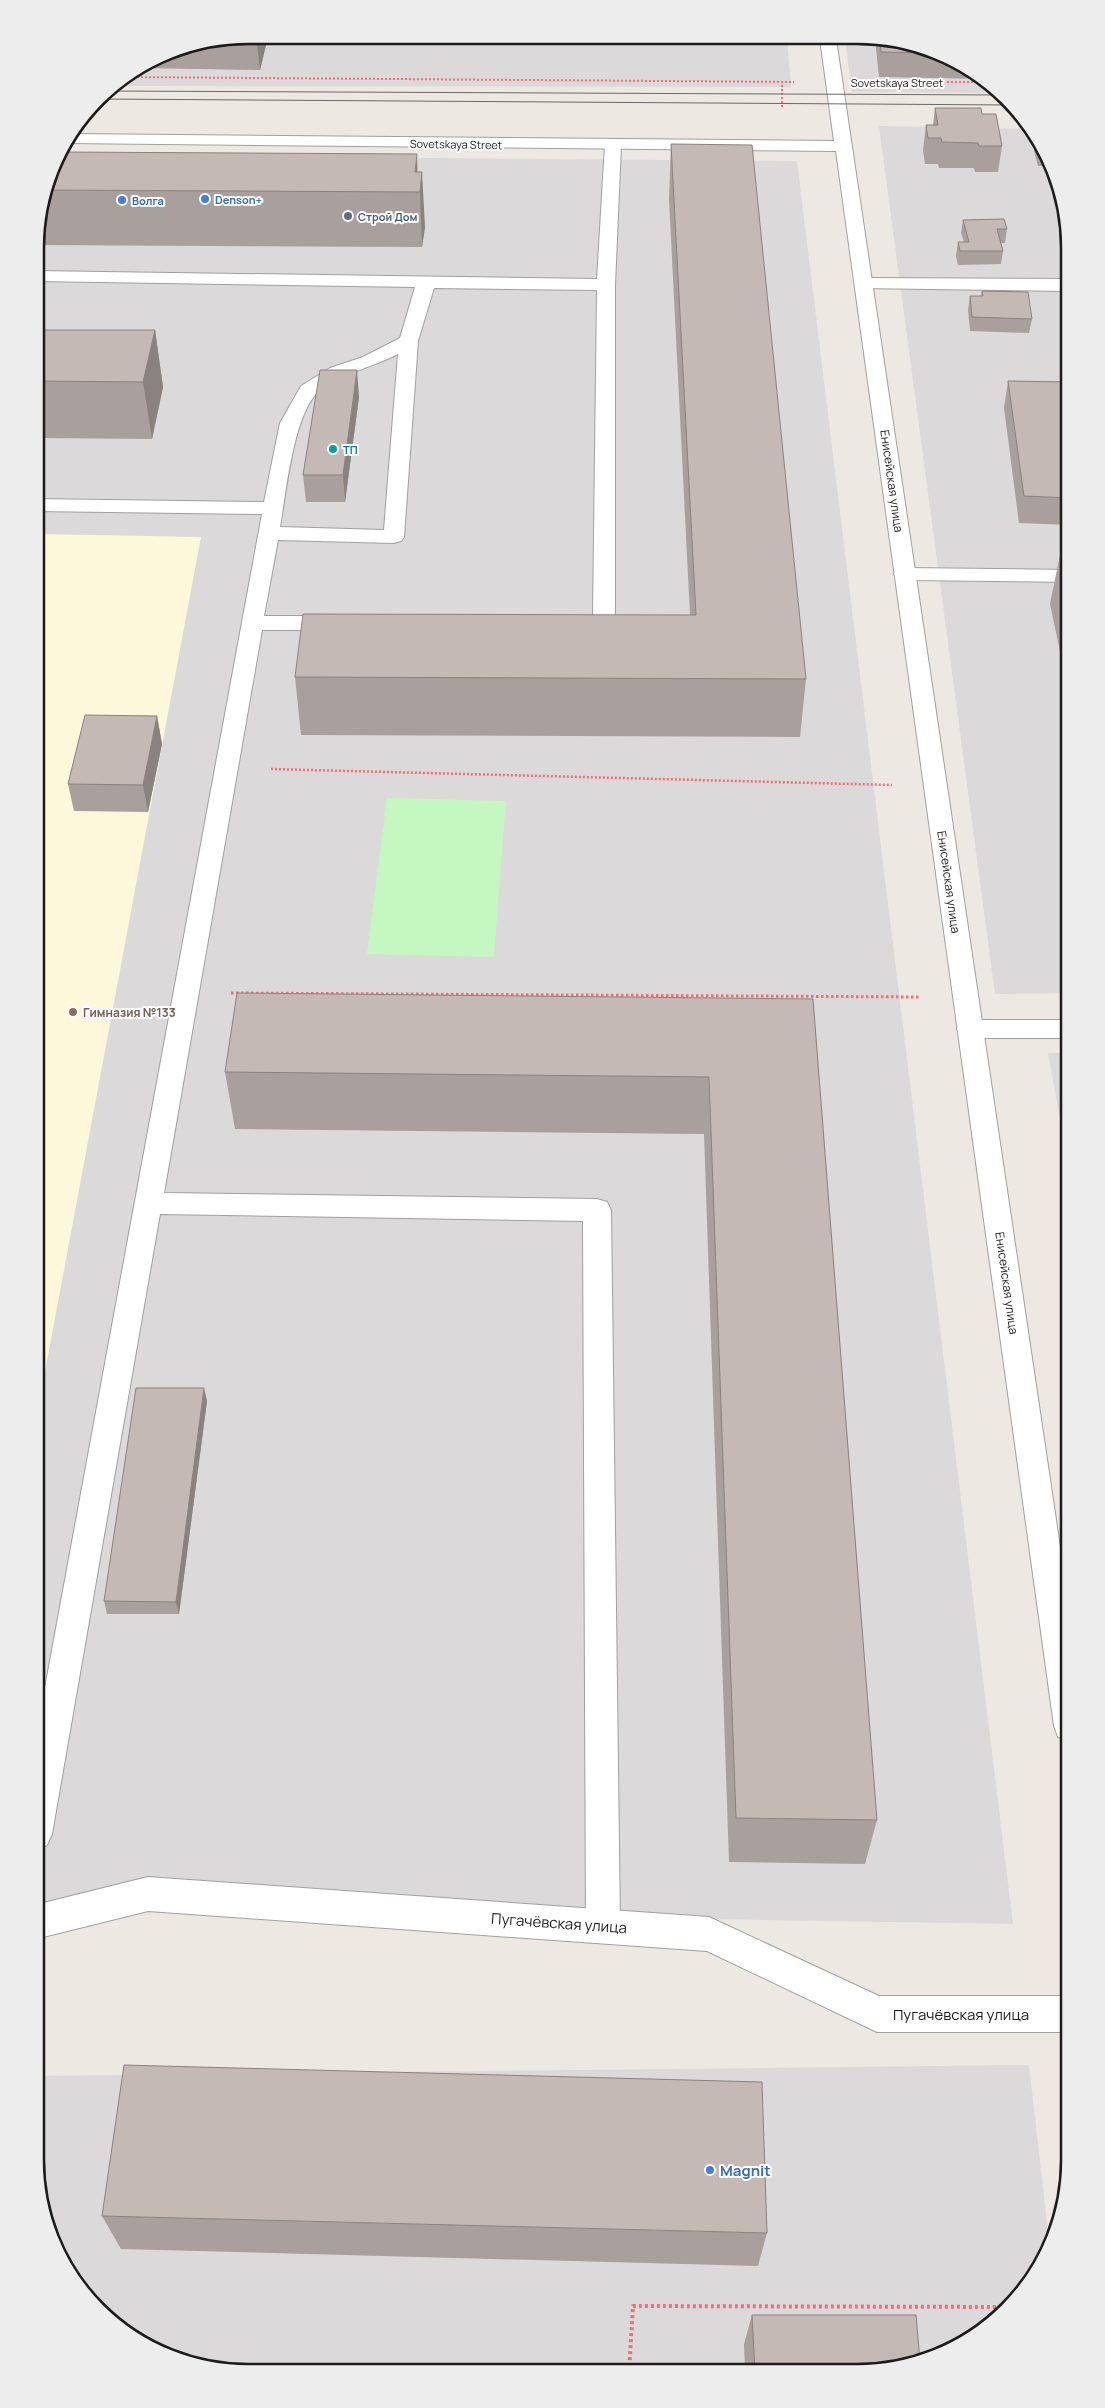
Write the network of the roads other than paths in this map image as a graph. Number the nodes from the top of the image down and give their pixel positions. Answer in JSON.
{"nodes":[{"id":1,"x":829,"y":44,"type":"edge"},
{"id":2,"x":75,"y":139,"type":"edge"},
{"id":3,"x":613,"y":146,"type":"junction"},
{"id":4,"x":844,"y":146,"type":"junction"},
{"id":5,"x":44,"y":276,"type":"edge"},
{"id":6,"x":426,"y":282,"type":"junction"},
{"id":7,"x":864,"y":284,"type":"junction"},
{"id":8,"x":606,"y":285,"type":"junction"},
{"id":9,"x":1061,"y":285,"type":"edge"},
{"id":10,"x":409,"y":341,"type":"junction"},
{"id":11,"x":44,"y":505,"type":"edge"},
{"id":12,"x":273,"y":508,"type":"junction"},
{"id":13,"x":268,"y":534,"type":"junction"},
{"id":14,"x":905,"y":574,"type":"junction"},
{"id":15,"x":1061,"y":576,"type":"edge"},
{"id":16,"x":252,"y":623,"type":"junction"},
{"id":17,"x":360,"y":623,"type":"edge"},
{"id":18,"x":555,"y":624,"type":"edge"},
{"id":19,"x":970,"y":1029,"type":"junction"},
{"id":20,"x":1061,"y":1029,"type":"edge"},
{"id":21,"x":148,"y":1203,"type":"junction"},
{"id":22,"x":1061,"y":1663,"type":"edge"},
{"id":23,"x":44,"y":1784,"type":"edge"},
{"id":24,"x":44,"y":1920,"type":"edge"},
{"id":25,"x":603,"y":1926,"type":"junction"},
{"id":26,"x":1061,"y":2014,"type":"edge"}],
"edges":[{"from":1,"to":4,"type":"street","name":"Енисейская улица"},
{"from":2,"to":3,"type":"street","name":"Sovetskaya Street"},
{"from":3,"to":4,"type":"street","name":"Sovetskaya Street"},
{"from":3,"to":8,"type":"street"},
{"from":4,"to":7,"type":"street","name":"Енисейская улица"},
{"from":5,"to":6,"type":"street"},
{"from":6,"to":8,"type":"street"},
{"from":6,"to":10,"type":"street"},
{"from":7,"to":9,"type":"street"},
{"from":7,"to":14,"type":"street","name":"Енисейская улица"},
{"from":8,"to":18,"type":"street"},
{"from":10,"to":12,"type":"street"},
{"from":10,"to":13,"type":"street"},
{"from":11,"to":12,"type":"street"},
{"from":12,"to":13,"type":"street"},
{"from":13,"to":16,"type":"street"},
{"from":14,"to":15,"type":"street"},
{"from":14,"to":19,"type":"street","name":"Енисейская улица"},
{"from":16,"to":17,"type":"street"},
{"from":16,"to":21,"type":"street"},
{"from":19,"to":20,"type":"street"},
{"from":19,"to":22,"type":"street","name":"Енисейская улица"},
{"from":21,"to":23,"type":"street"},
{"from":21,"to":25,"type":"street"},
{"from":24,"to":25,"type":"street","name":"Пугачёвская улица"},
{"from":25,"to":26,"type":"street","name":"Пугачёвская улица"}]}
